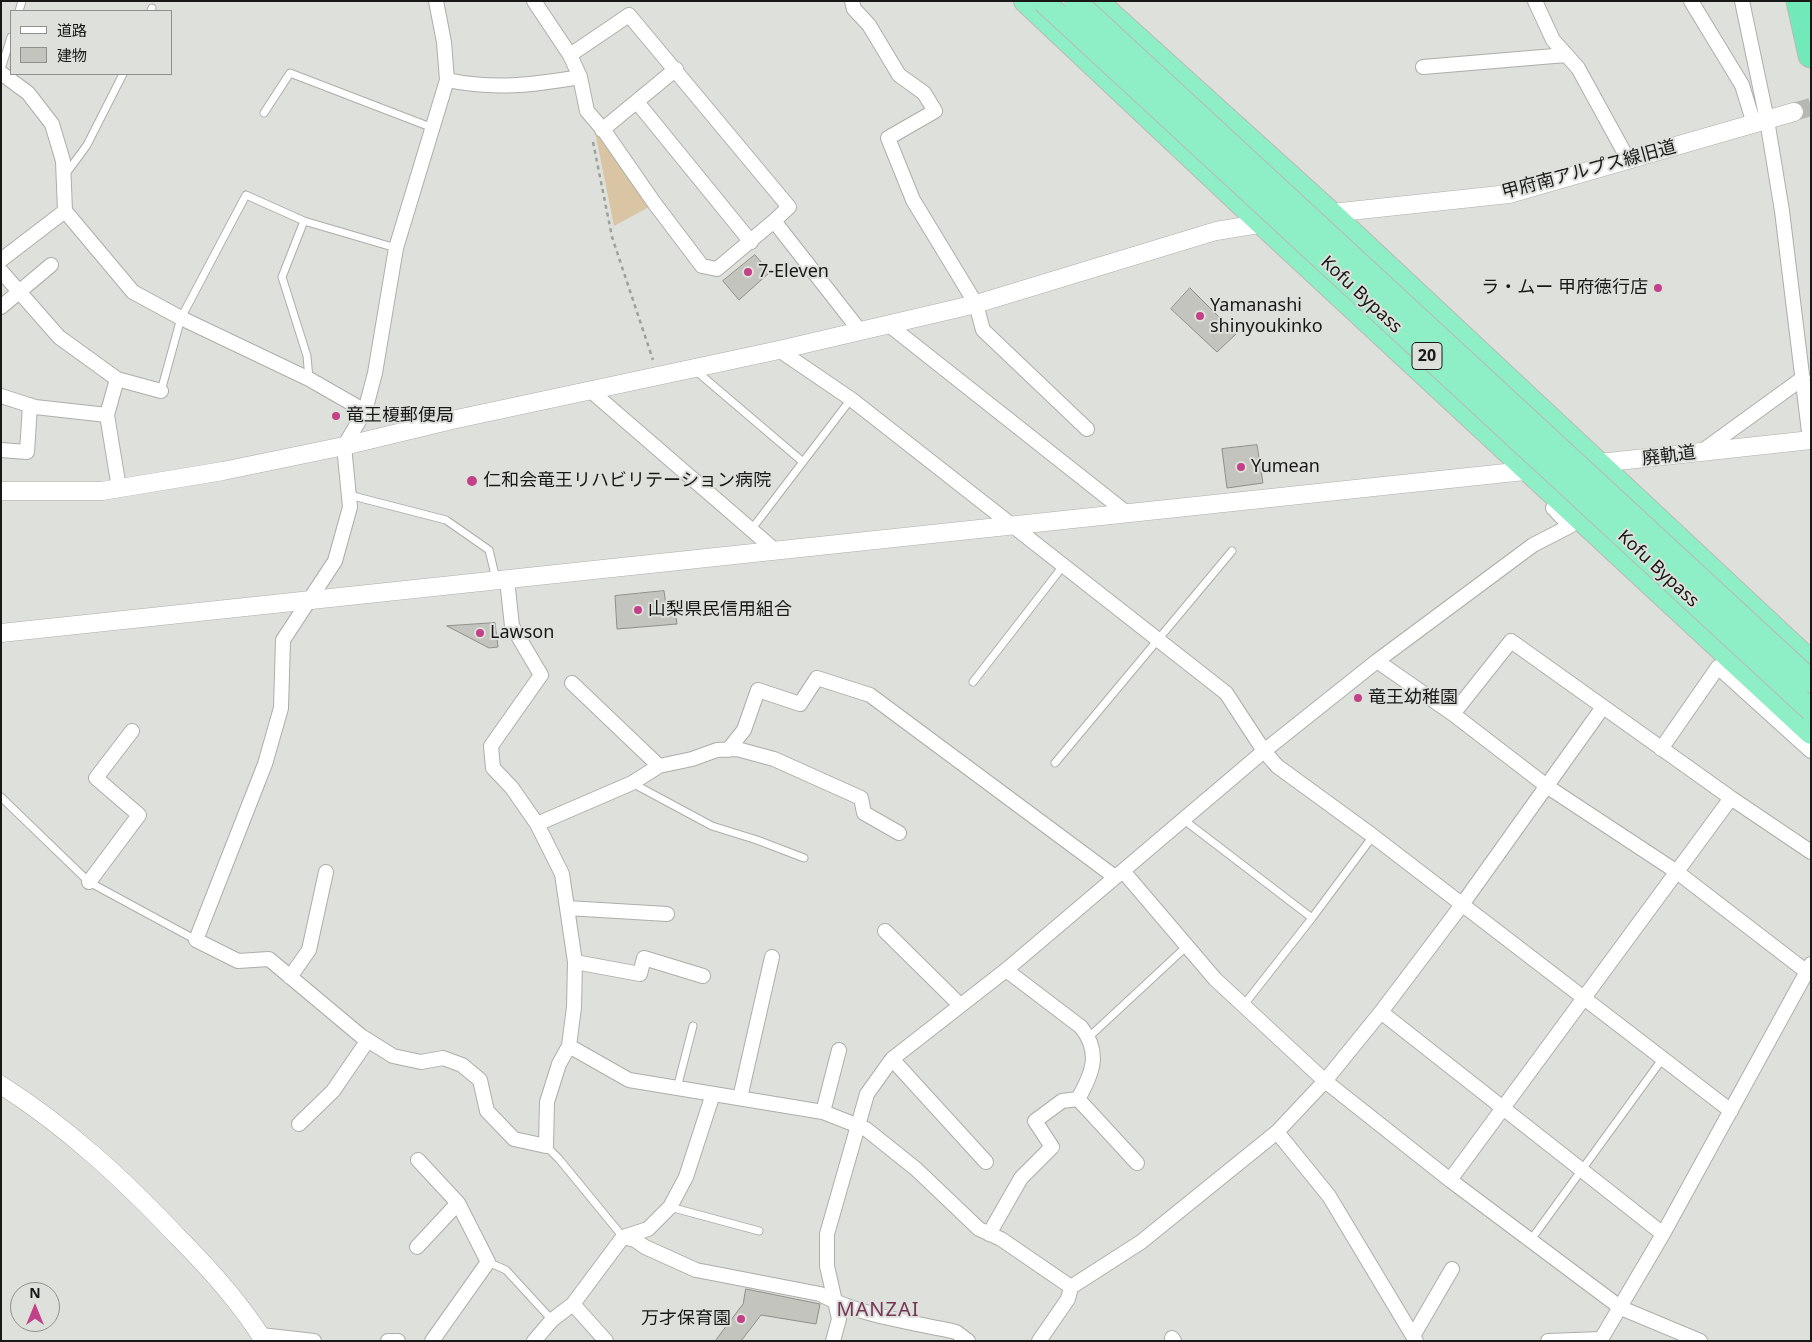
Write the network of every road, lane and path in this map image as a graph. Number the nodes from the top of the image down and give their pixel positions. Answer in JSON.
{"nodes":[{"id":1,"x":436,"y":1,"type":"edge"},
{"id":2,"x":534,"y":1,"type":"edge"},
{"id":3,"x":852,"y":1,"type":"edge"},
{"id":4,"x":1025,"y":1,"type":"edge"},
{"id":5,"x":1043,"y":1,"type":"edge"},
{"id":6,"x":1075,"y":1,"type":"edge"},
{"id":7,"x":1097,"y":1,"type":"edge"},
{"id":8,"x":1535,"y":1,"type":"edge"},
{"id":9,"x":1691,"y":1,"type":"edge"},
{"id":10,"x":1742,"y":1,"type":"edge"},
{"id":11,"x":1799,"y":1,"type":"edge"},
{"id":12,"x":10,"y":40,"type":"edge"},
{"id":13,"x":1566,"y":54,"type":"junction"},
{"id":14,"x":570,"y":55,"type":"junction"},
{"id":15,"x":1811,"y":56,"type":"edge"},
{"id":16,"x":1423,"y":67,"type":"dead end"},
{"id":17,"x":1,"y":69,"type":"edge"},
{"id":18,"x":676,"y":70,"type":"junction"},
{"id":19,"x":1,"y":74,"type":"edge"},
{"id":20,"x":122,"y":75,"type":"edge"},
{"id":21,"x":580,"y":77,"type":"junction"},
{"id":22,"x":447,"y":80,"type":"junction"},
{"id":23,"x":637,"y":102,"type":"junction"},
{"id":24,"x":1794,"y":112,"type":"tunnel mouth"},
{"id":25,"x":264,"y":113,"type":"dead end"},
{"id":26,"x":1761,"y":122,"type":"junction"},
{"id":27,"x":434,"y":128,"type":"junction"},
{"id":28,"x":602,"y":130,"type":"junction"},
{"id":29,"x":592,"y":140,"type":"dead end"},
{"id":30,"x":1629,"y":161,"type":"junction"},
{"id":31,"x":63,"y":178,"type":"junction"},
{"id":32,"x":65,"y":211,"type":"junction"},
{"id":33,"x":1330,"y":212,"type":"junction"},
{"id":34,"x":304,"y":221,"type":"junction"},
{"id":35,"x":774,"y":221,"type":"junction"},
{"id":36,"x":1261,"y":223,"type":"junction"},
{"id":37,"x":751,"y":242,"type":"junction"},
{"id":38,"x":396,"y":248,"type":"junction"},
{"id":39,"x":1,"y":260,"type":"edge"},
{"id":40,"x":51,"y":265,"type":"dead end"},
{"id":41,"x":1,"y":271,"type":"edge"},
{"id":42,"x":19,"y":291,"type":"junction"},
{"id":43,"x":976,"y":304,"type":"junction"},
{"id":44,"x":1,"y":307,"type":"edge"},
{"id":45,"x":181,"y":318,"type":"junction"},
{"id":46,"x":889,"y":325,"type":"junction"},
{"id":47,"x":860,"y":332,"type":"junction"},
{"id":48,"x":779,"y":350,"type":"junction"},
{"id":49,"x":692,"y":368,"type":"junction"},
{"id":50,"x":658,"y":375,"type":"junction"},
{"id":51,"x":1803,"y":378,"type":"junction"},
{"id":52,"x":117,"y":379,"type":"junction"},
{"id":53,"x":309,"y":379,"type":"junction"},
{"id":54,"x":161,"y":391,"type":"joint"},
{"id":55,"x":591,"y":391,"type":"junction"},
{"id":56,"x":1,"y":396,"type":"edge"},
{"id":57,"x":851,"y":399,"type":"junction"},
{"id":58,"x":30,"y":406,"type":"junction"},
{"id":59,"x":366,"y":411,"type":"junction"},
{"id":60,"x":106,"y":415,"type":"junction"},
{"id":61,"x":1087,"y":429,"type":"dead end"},
{"id":62,"x":1810,"y":440,"type":"edge"},
{"id":63,"x":344,"y":446,"type":"junction"},
{"id":64,"x":1,"y":450,"type":"edge"},
{"id":65,"x":1701,"y":452,"type":"junction"},
{"id":66,"x":804,"y":462,"type":"junction"},
{"id":67,"x":1601,"y":463,"type":"junction"},
{"id":68,"x":1523,"y":471,"type":"junction"},
{"id":69,"x":119,"y":488,"type":"junction"},
{"id":70,"x":1,"y":491,"type":"edge"},
{"id":71,"x":349,"y":495,"type":"junction"},
{"id":72,"x":1128,"y":514,"type":"junction"},
{"id":73,"x":1014,"y":526,"type":"junction"},
{"id":74,"x":752,"y":530,"type":"junction"},
{"id":75,"x":1232,"y":551,"type":"dead end"},
{"id":76,"x":777,"y":552,"type":"junction"},
{"id":77,"x":1064,"y":566,"type":"junction"},
{"id":78,"x":502,"y":580,"type":"junction"},
{"id":79,"x":310,"y":601,"type":"junction"},
{"id":80,"x":1,"y":634,"type":"edge"},
{"id":81,"x":1156,"y":640,"type":"junction"},
{"id":82,"x":1377,"y":661,"type":"junction"},
{"id":83,"x":1811,"y":662,"type":"edge"},
{"id":84,"x":1811,"y":681,"type":"edge"},
{"id":85,"x":973,"y":682,"type":"dead end"},
{"id":86,"x":572,"y":683,"type":"dead end"},
{"id":87,"x":1603,"y":707,"type":"junction"},
{"id":88,"x":1811,"y":710,"type":"edge"},
{"id":89,"x":1454,"y":714,"type":"junction"},
{"id":90,"x":132,"y":731,"type":"dead end"},
{"id":91,"x":1811,"y":733,"type":"edge"},
{"id":92,"x":1662,"y":749,"type":"junction"},
{"id":93,"x":728,"y":750,"type":"junction"},
{"id":94,"x":1264,"y":751,"type":"junction"},
{"id":95,"x":1811,"y":751,"type":"edge"},
{"id":96,"x":1056,"y":762,"type":"dead end"},
{"id":97,"x":659,"y":766,"type":"junction"},
{"id":98,"x":632,"y":783,"type":"junction"},
{"id":99,"x":1548,"y":787,"type":"junction"},
{"id":100,"x":1,"y":797,"type":"edge"},
{"id":101,"x":1731,"y":798,"type":"junction"},
{"id":102,"x":1184,"y":820,"type":"junction"},
{"id":103,"x":537,"y":824,"type":"junction"},
{"id":104,"x":899,"y":833,"type":"dead end"},
{"id":105,"x":1372,"y":836,"type":"junction"},
{"id":106,"x":1811,"y":852,"type":"edge"},
{"id":107,"x":804,"y":858,"type":"dead end"},
{"id":108,"x":326,"y":872,"type":"dead end"},
{"id":109,"x":1677,"y":872,"type":"junction"},
{"id":110,"x":1119,"y":874,"type":"junction"},
{"id":111,"x":89,"y":882,"type":"junction"},
{"id":112,"x":1461,"y":906,"type":"junction"},
{"id":113,"x":567,"y":908,"type":"junction"},
{"id":114,"x":667,"y":914,"type":"dead end"},
{"id":115,"x":1312,"y":918,"type":"junction"},
{"id":116,"x":885,"y":931,"type":"dead end"},
{"id":117,"x":196,"y":940,"type":"junction"},
{"id":118,"x":1187,"y":946,"type":"junction"},
{"id":119,"x":772,"y":957,"type":"dead end"},
{"id":120,"x":575,"y":962,"type":"junction"},
{"id":121,"x":1809,"y":968,"type":"edge"},
{"id":122,"x":1006,"y":970,"type":"junction"},
{"id":123,"x":703,"y":976,"type":"dead end"},
{"id":124,"x":290,"y":977,"type":"junction"},
{"id":125,"x":1583,"y":999,"type":"junction"},
{"id":126,"x":960,"y":1005,"type":"junction"},
{"id":127,"x":1243,"y":1006,"type":"junction"},
{"id":128,"x":1381,"y":1012,"type":"junction"},
{"id":129,"x":692,"y":1026,"type":"dead end"},
{"id":130,"x":1089,"y":1037,"type":"junction"},
{"id":131,"x":368,"y":1040,"type":"junction"},
{"id":132,"x":569,"y":1046,"type":"junction"},
{"id":133,"x":839,"y":1050,"type":"dead end"},
{"id":134,"x":1663,"y":1058,"type":"junction"},
{"id":135,"x":892,"y":1059,"type":"junction"},
{"id":136,"x":1325,"y":1081,"type":"junction"},
{"id":137,"x":1,"y":1085,"type":"edge"},
{"id":138,"x":677,"y":1088,"type":"junction"},
{"id":139,"x":713,"y":1094,"type":"junction"},
{"id":140,"x":740,"y":1098,"type":"junction"},
{"id":141,"x":1078,"y":1098,"type":"junction"},
{"id":142,"x":1503,"y":1108,"type":"junction"},
{"id":143,"x":1731,"y":1111,"type":"junction"},
{"id":144,"x":823,"y":1112,"type":"junction"},
{"id":145,"x":299,"y":1124,"type":"dead end"},
{"id":146,"x":858,"y":1126,"type":"junction"},
{"id":147,"x":1277,"y":1132,"type":"junction"},
{"id":148,"x":546,"y":1146,"type":"junction"},
{"id":149,"x":418,"y":1160,"type":"dead end"},
{"id":150,"x":986,"y":1162,"type":"dead end"},
{"id":151,"x":1137,"y":1162,"type":"dead end"},
{"id":152,"x":1581,"y":1169,"type":"junction"},
{"id":153,"x":1450,"y":1180,"type":"junction"},
{"id":154,"x":458,"y":1203,"type":"junction"},
{"id":155,"x":670,"y":1207,"type":"junction"},
{"id":156,"x":759,"y":1231,"type":"dead end"},
{"id":157,"x":989,"y":1234,"type":"junction"},
{"id":158,"x":1663,"y":1234,"type":"junction"},
{"id":159,"x":623,"y":1237,"type":"junction"},
{"id":160,"x":1530,"y":1241,"type":"junction"},
{"id":161,"x":417,"y":1247,"type":"dead end"},
{"id":162,"x":488,"y":1262,"type":"junction"},
{"id":163,"x":1452,"y":1269,"type":"dead end"},
{"id":164,"x":1071,"y":1287,"type":"junction"},
{"id":165,"x":835,"y":1302,"type":"junction"},
{"id":166,"x":573,"y":1304,"type":"junction"},
{"id":167,"x":1620,"y":1308,"type":"junction"},
{"id":168,"x":552,"y":1320,"type":"junction"},
{"id":169,"x":263,"y":1338,"type":"edge"},
{"id":170,"x":1414,"y":1338,"type":"edge"},
{"id":171,"x":1601,"y":1340,"type":"edge"},
{"id":172,"x":314,"y":1341,"type":"edge"},
{"id":173,"x":388,"y":1341,"type":"edge"},
{"id":174,"x":398,"y":1341,"type":"edge"},
{"id":175,"x":432,"y":1341,"type":"edge"},
{"id":176,"x":534,"y":1341,"type":"edge"},
{"id":177,"x":606,"y":1341,"type":"edge"},
{"id":178,"x":833,"y":1341,"type":"edge"},
{"id":179,"x":968,"y":1341,"type":"edge"},
{"id":180,"x":1039,"y":1341,"type":"edge"},
{"id":181,"x":1548,"y":1341,"type":"edge"},
{"id":182,"x":1700,"y":1341,"type":"edge"}],
"edges":[{"from":1,"to":22,"type":"street"},
{"from":2,"to":14,"type":"street"},
{"from":3,"to":43,"type":"street"},
{"from":4,"to":36,"type":"highway"},
{"from":5,"to":88,"type":"highway","name":"Kofu Bypass","number":"20","bridge":true},
{"from":6,"to":84,"type":"highway","name":"Kofu Bypass","number":"20","bridge":true},
{"from":7,"to":33,"type":"highway"},
{"from":8,"to":13,"type":"street"},
{"from":9,"to":26,"type":"street"},
{"from":10,"to":26,"type":"street"},
{"from":11,"to":15,"type":"highway"},
{"from":12,"to":17,"type":"lane"},
{"from":13,"to":16,"type":"street"},
{"from":13,"to":30,"type":"street"},
{"from":14,"to":18,"type":"street"},
{"from":14,"to":21,"type":"street"},
{"from":18,"to":23,"type":"street"},
{"from":18,"to":35,"type":"street"},
{"from":19,"to":31,"type":"street"},
{"from":20,"to":31,"type":"lane"},
{"from":21,"to":22,"type":"street"},
{"from":21,"to":28,"type":"street"},
{"from":22,"to":27,"type":"street"},
{"from":23,"to":28,"type":"street"},
{"from":23,"to":37,"type":"street"},
{"from":24,"to":26,"type":"street","name":"甲府南アルプス線旧道"},
{"from":25,"to":27,"type":"lane"},
{"from":26,"to":30,"type":"street","name":"甲府南アルプス線旧道"},
{"from":26,"to":51,"type":"street"},
{"from":27,"to":38,"type":"street"},
{"from":28,"to":37,"type":"street"},
{"from":29,"to":50,"type":"path"},
{"from":30,"to":33,"type":"street","name":"甲府南アルプス線旧道"},
{"from":31,"to":32,"type":"street"},
{"from":32,"to":39,"type":"street"},
{"from":32,"to":45,"type":"street"},
{"from":33,"to":36,"type":"street","name":"甲府南アルプス線旧道"},
{"from":33,"to":67,"type":"highway"},
{"from":34,"to":38,"type":"lane"},
{"from":34,"to":45,"type":"lane"},
{"from":34,"to":53,"type":"lane"},
{"from":35,"to":37,"type":"street"},
{"from":35,"to":47,"type":"street"},
{"from":36,"to":43,"type":"street","name":"甲府南アルプス線旧道"},
{"from":36,"to":68,"type":"highway"},
{"from":38,"to":59,"type":"street"},
{"from":40,"to":42,"type":"street"},
{"from":41,"to":42,"type":"street"},
{"from":42,"to":44,"type":"street"},
{"from":42,"to":52,"type":"street"},
{"from":43,"to":46,"type":"street","name":"甲府南アルプス線旧道"},
{"from":43,"to":61,"type":"street"},
{"from":45,"to":53,"type":"street"},
{"from":45,"to":54,"type":"lane"},
{"from":46,"to":47,"type":"street","name":"甲府南アルプス線旧道"},
{"from":46,"to":72,"type":"street"},
{"from":47,"to":48,"type":"street","name":"甲府南アルプス線旧道"},
{"from":48,"to":49,"type":"street","name":"甲府南アルプス線旧道"},
{"from":48,"to":57,"type":"street"},
{"from":49,"to":50,"type":"street","name":"甲府南アルプス線旧道"},
{"from":49,"to":66,"type":"lane"},
{"from":50,"to":55,"type":"street","name":"甲府南アルプス線旧道"},
{"from":51,"to":62,"type":"street"},
{"from":51,"to":65,"type":"street"},
{"from":52,"to":54,"type":"street"},
{"from":52,"to":60,"type":"street"},
{"from":53,"to":59,"type":"street"},
{"from":55,"to":63,"type":"street","name":"甲府南アルプス線旧道"},
{"from":55,"to":74,"type":"street"},
{"from":56,"to":58,"type":"street"},
{"from":57,"to":66,"type":"lane"},
{"from":57,"to":73,"type":"street"},
{"from":58,"to":60,"type":"street"},
{"from":58,"to":64,"type":"street"},
{"from":59,"to":63,"type":"street"},
{"from":60,"to":69,"type":"street"},
{"from":62,"to":65,"type":"street","name":"廃軌道"},
{"from":63,"to":69,"type":"street","name":"甲府南アルプス線旧道"},
{"from":63,"to":71,"type":"street"},
{"from":65,"to":67,"type":"street","name":"廃軌道"},
{"from":66,"to":74,"type":"lane"},
{"from":67,"to":68,"type":"street","name":"廃軌道"},
{"from":67,"to":83,"type":"highway"},
{"from":68,"to":72,"type":"street","name":"廃軌道"},
{"from":68,"to":82,"type":"street"},
{"from":68,"to":91,"type":"highway"},
{"from":69,"to":70,"type":"street","name":"甲府南アルプス線旧道"},
{"from":71,"to":78,"type":"lane"},
{"from":71,"to":79,"type":"street"},
{"from":72,"to":73,"type":"street","name":"廃軌道"},
{"from":73,"to":76,"type":"street","name":"廃軌道"},
{"from":73,"to":77,"type":"street"},
{"from":74,"to":76,"type":"street"},
{"from":75,"to":81,"type":"lane"},
{"from":76,"to":78,"type":"street","name":"廃軌道"},
{"from":77,"to":81,"type":"street"},
{"from":77,"to":85,"type":"lane"},
{"from":78,"to":79,"type":"street","name":"廃軌道"},
{"from":78,"to":103,"type":"street"},
{"from":79,"to":80,"type":"street","name":"廃軌道"},
{"from":79,"to":117,"type":"street"},
{"from":81,"to":94,"type":"street"},
{"from":81,"to":96,"type":"lane"},
{"from":82,"to":89,"type":"street"},
{"from":82,"to":94,"type":"street"},
{"from":86,"to":97,"type":"street"},
{"from":87,"to":89,"type":"street"},
{"from":87,"to":92,"type":"street"},
{"from":87,"to":99,"type":"street"},
{"from":89,"to":99,"type":"street"},
{"from":90,"to":111,"type":"street"},
{"from":92,"to":95,"type":"street"},
{"from":92,"to":101,"type":"street"},
{"from":93,"to":97,"type":"street"},
{"from":93,"to":104,"type":"street"},
{"from":93,"to":110,"type":"street"},
{"from":94,"to":102,"type":"street"},
{"from":94,"to":105,"type":"street"},
{"from":97,"to":98,"type":"street"},
{"from":98,"to":103,"type":"street"},
{"from":98,"to":107,"type":"lane"},
{"from":99,"to":109,"type":"street"},
{"from":99,"to":112,"type":"street"},
{"from":100,"to":111,"type":"lane"},
{"from":101,"to":106,"type":"street"},
{"from":101,"to":109,"type":"street"},
{"from":102,"to":110,"type":"street"},
{"from":102,"to":115,"type":"lane"},
{"from":103,"to":113,"type":"street"},
{"from":105,"to":112,"type":"street"},
{"from":105,"to":115,"type":"lane"},
{"from":108,"to":124,"type":"street"},
{"from":109,"to":121,"type":"street"},
{"from":109,"to":125,"type":"street"},
{"from":110,"to":118,"type":"street"},
{"from":110,"to":122,"type":"street"},
{"from":111,"to":117,"type":"lane"},
{"from":112,"to":125,"type":"street"},
{"from":112,"to":128,"type":"street"},
{"from":113,"to":114,"type":"street"},
{"from":113,"to":120,"type":"street"},
{"from":115,"to":127,"type":"lane"},
{"from":116,"to":126,"type":"street"},
{"from":117,"to":124,"type":"street"},
{"from":118,"to":127,"type":"street"},
{"from":118,"to":130,"type":"lane"},
{"from":119,"to":140,"type":"street"},
{"from":120,"to":123,"type":"street"},
{"from":120,"to":132,"type":"street"},
{"from":121,"to":143,"type":"street"},
{"from":122,"to":126,"type":"street"},
{"from":122,"to":130,"type":"street"},
{"from":124,"to":131,"type":"street"},
{"from":125,"to":134,"type":"street"},
{"from":125,"to":142,"type":"street"},
{"from":126,"to":135,"type":"street"},
{"from":127,"to":136,"type":"street"},
{"from":128,"to":136,"type":"street"},
{"from":128,"to":142,"type":"street"},
{"from":129,"to":138,"type":"lane"},
{"from":130,"to":141,"type":"street"},
{"from":131,"to":145,"type":"street"},
{"from":131,"to":148,"type":"street"},
{"from":132,"to":138,"type":"street"},
{"from":132,"to":148,"type":"street"},
{"from":133,"to":144,"type":"street"},
{"from":134,"to":143,"type":"street"},
{"from":134,"to":152,"type":"lane"},
{"from":135,"to":146,"type":"street"},
{"from":135,"to":150,"type":"street"},
{"from":136,"to":147,"type":"street"},
{"from":136,"to":153,"type":"street"},
{"from":137,"to":169,"type":"street"},
{"from":138,"to":139,"type":"street"},
{"from":139,"to":140,"type":"street"},
{"from":139,"to":155,"type":"street"},
{"from":140,"to":144,"type":"street"},
{"from":141,"to":151,"type":"street"},
{"from":141,"to":157,"type":"street"},
{"from":142,"to":152,"type":"street"},
{"from":142,"to":153,"type":"street"},
{"from":143,"to":158,"type":"street"},
{"from":144,"to":146,"type":"street"},
{"from":146,"to":157,"type":"street"},
{"from":146,"to":165,"type":"street"},
{"from":147,"to":164,"type":"street"},
{"from":147,"to":170,"type":"street"},
{"from":148,"to":159,"type":"lane"},
{"from":149,"to":154,"type":"street"},
{"from":152,"to":158,"type":"street"},
{"from":152,"to":160,"type":"lane"},
{"from":153,"to":160,"type":"street"},
{"from":154,"to":161,"type":"street"},
{"from":154,"to":162,"type":"street"},
{"from":155,"to":156,"type":"lane"},
{"from":155,"to":159,"type":"street"},
{"from":157,"to":164,"type":"street"},
{"from":158,"to":167,"type":"street"},
{"from":159,"to":165,"type":"street"},
{"from":159,"to":166,"type":"street"},
{"from":160,"to":167,"type":"street"},
{"from":162,"to":168,"type":"lane"},
{"from":162,"to":175,"type":"street"},
{"from":163,"to":170,"type":"street"},
{"from":164,"to":180,"type":"street"},
{"from":165,"to":178,"type":"street"},
{"from":165,"to":179,"type":"street"},
{"from":166,"to":168,"type":"street"},
{"from":166,"to":177,"type":"street"},
{"from":167,"to":171,"type":"street"},
{"from":167,"to":182,"type":"street"},
{"from":168,"to":176,"type":"street"},
{"from":169,"to":172,"type":"street"},
{"from":171,"to":181,"type":"street"},
{"from":173,"to":174,"type":"street"}]}
